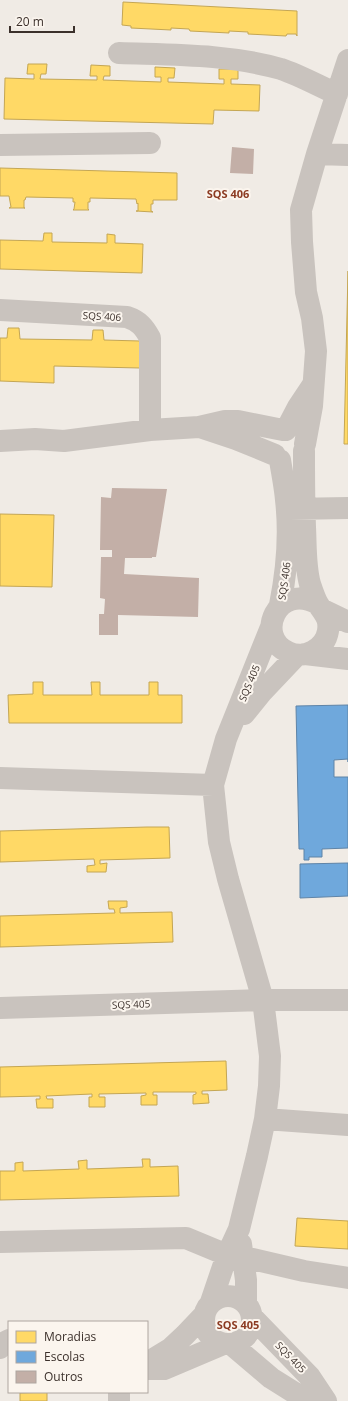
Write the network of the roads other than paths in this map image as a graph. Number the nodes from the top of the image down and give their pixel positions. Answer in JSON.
{"nodes":[{"id":1,"x":119,"y":52,"type":"dead end"},
{"id":2,"x":348,"y":60,"type":"edge"},
{"id":3,"x":337,"y":94,"type":"junction"},
{"id":4,"x":150,"y":142,"type":"dead end"},
{"id":5,"x":0,"y":145,"type":"edge"},
{"id":6,"x":316,"y":154,"type":"junction"},
{"id":7,"x":348,"y":155,"type":"edge"},
{"id":8,"x":0,"y":310,"type":"edge"},
{"id":9,"x":313,"y":383,"type":"junction"},
{"id":10,"x":199,"y":427,"type":"junction"},
{"id":11,"x":150,"y":430,"type":"junction"},
{"id":12,"x":285,"y":430,"type":"junction"},
{"id":13,"x":0,"y":441,"type":"edge"},
{"id":14,"x":305,"y":448,"type":"junction"},
{"id":15,"x":277,"y":457,"type":"junction"},
{"id":16,"x":348,"y":508,"type":"edge"},
{"id":17,"x":296,"y":509,"type":"junction"},
{"id":18,"x":280,"y":605,"type":"junction"},
{"id":19,"x":321,"y":607,"type":"junction"},
{"id":20,"x":348,"y":622,"type":"edge"},
{"id":21,"x":271,"y":628,"type":"junction"},
{"id":22,"x":301,"y":654,"type":"junction"},
{"id":23,"x":348,"y":659,"type":"edge"},
{"id":24,"x":226,"y":738,"type":"junction"},
{"id":25,"x":0,"y":778,"type":"edge"},
{"id":26,"x":213,"y":784,"type":"junction"},
{"id":27,"x":263,"y":1000,"type":"junction"},
{"id":28,"x":348,"y":1000,"type":"edge"},
{"id":29,"x":0,"y":1008,"type":"edge"},
{"id":30,"x":265,"y":1118,"type":"junction"},
{"id":31,"x":348,"y":1125,"type":"edge"},
{"id":32,"x":0,"y":1242,"type":"edge"},
{"id":33,"x":235,"y":1256,"type":"junction"},
{"id":34,"x":348,"y":1278,"type":"edge"},
{"id":35,"x":207,"y":1309,"type":"junction"},
{"id":36,"x":249,"y":1310,"type":"junction"},
{"id":37,"x":8,"y":1340,"type":"edge"},
{"id":38,"x":227,"y":1344,"type":"junction"},
{"id":39,"x":0,"y":1348,"type":"edge"},
{"id":40,"x":148,"y":1362,"type":"edge"},
{"id":41,"x":148,"y":1369,"type":"edge"},
{"id":42,"x":312,"y":1401,"type":"edge"},
{"id":43,"x":326,"y":1401,"type":"edge"}],
"edges":[{"from":1,"to":3,"type":"street"},
{"from":2,"to":3,"type":"street","name":"SQS 406"},
{"from":3,"to":6,"type":"street","name":"SQS 406"},
{"from":4,"to":5,"type":"street"},
{"from":6,"to":7,"type":"street"},
{"from":6,"to":9,"type":"street","name":"SQS 406"},
{"from":8,"to":11,"type":"street","name":"SQS 406"},
{"from":9,"to":12,"type":"street","name":"SQS 406"},
{"from":9,"to":14,"type":"street","name":"SQS 406"},
{"from":10,"to":11,"type":"street"},
{"from":10,"to":12,"type":"street"},
{"from":10,"to":15,"type":"street"},
{"from":11,"to":13,"type":"street"},
{"from":12,"to":14,"type":"street"},
{"from":12,"to":15,"type":"street"},
{"from":14,"to":15,"type":"street"},
{"from":14,"to":17,"type":"street","name":"SQS 406"},
{"from":15,"to":17,"type":"street","name":"SQS 406"},
{"from":16,"to":17,"type":"street"},
{"from":17,"to":18,"type":"street","name":"SQS 406"},
{"from":17,"to":19,"type":"street","name":"SQS 406"},
{"from":18,"to":19,"type":"street"},
{"from":18,"to":21,"type":"street"},
{"from":19,"to":20,"type":"street"},
{"from":19,"to":22,"type":"street"},
{"from":21,"to":22,"type":"street"},
{"from":21,"to":24,"type":"street","name":"SQS 405"},
{"from":22,"to":23,"type":"street"},
{"from":22,"to":24,"type":"street","name":"SQS 405"},
{"from":24,"to":26,"type":"street","name":"SQS 405"},
{"from":25,"to":26,"type":"street"},
{"from":26,"to":27,"type":"street","name":"SQS 405"},
{"from":27,"to":28,"type":"street","name":"SQS 405"},
{"from":27,"to":29,"type":"street","name":"SQS 405"},
{"from":27,"to":30,"type":"street","name":"SQS 405"},
{"from":30,"to":31,"type":"street"},
{"from":30,"to":33,"type":"street","name":"SQS 405"},
{"from":32,"to":33,"type":"street"},
{"from":33,"to":34,"type":"street"},
{"from":33,"to":35,"type":"street","name":"SQS 405"},
{"from":33,"to":36,"type":"street","name":"SQS 405"},
{"from":35,"to":36,"type":"street"},
{"from":35,"to":38,"type":"street"},
{"from":35,"to":40,"type":"street","name":"SQS 405"},
{"from":36,"to":38,"type":"street"},
{"from":36,"to":43,"type":"street","name":"SQS 405"},
{"from":37,"to":39,"type":"street"},
{"from":38,"to":41,"type":"street"},
{"from":38,"to":42,"type":"street"}]}
